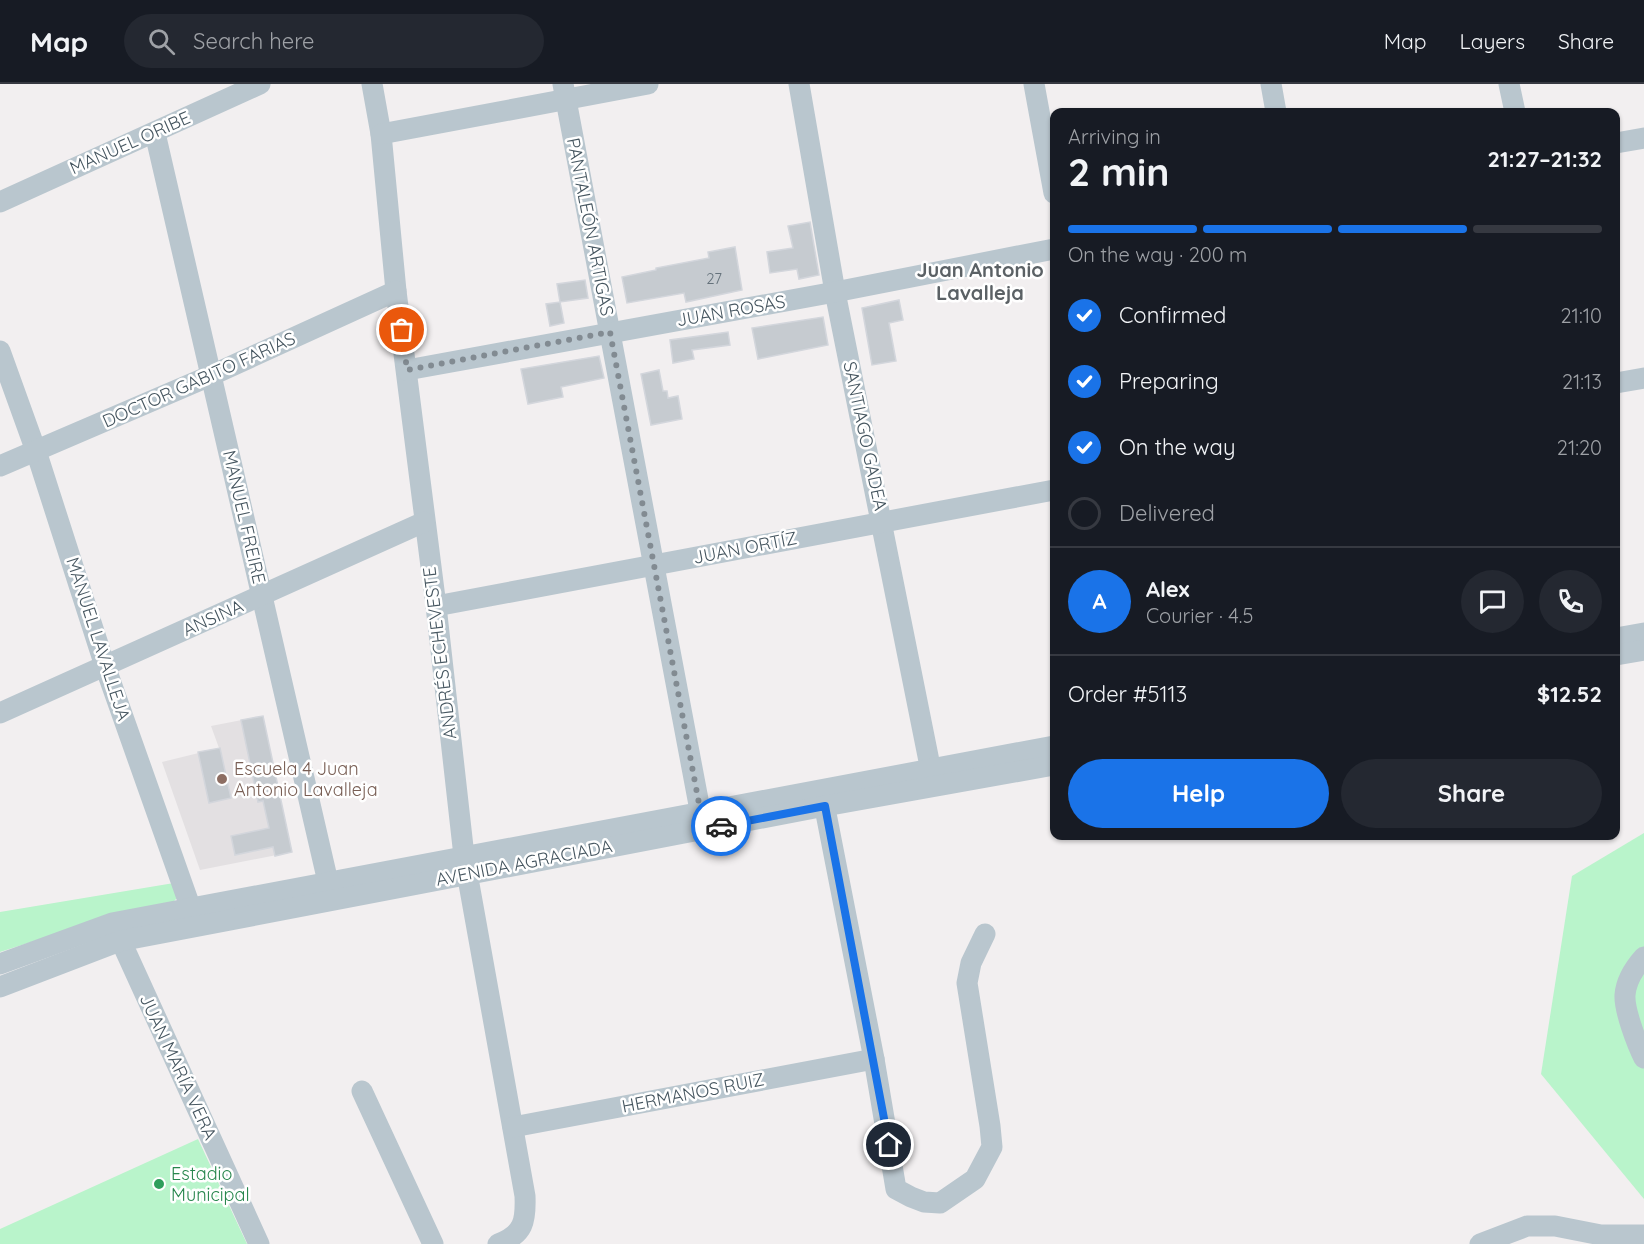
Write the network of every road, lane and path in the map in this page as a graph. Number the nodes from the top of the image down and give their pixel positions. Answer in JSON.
{"nodes":[{"id":1,"x":260,"y":84,"type":"edge"},
{"id":2,"x":372,"y":84,"type":"edge"},
{"id":3,"x":648,"y":84,"type":"edge"},
{"id":4,"x":799,"y":84,"type":"edge"},
{"id":5,"x":1034,"y":84,"type":"edge"},
{"id":6,"x":1271,"y":84,"type":"edge"},
{"id":7,"x":1509,"y":84,"type":"edge"},
{"id":8,"x":564,"y":92,"type":"edge"},
{"id":9,"x":1275,"y":108,"type":"edge"},
{"id":10,"x":1514,"y":108,"type":"edge"},
{"id":11,"x":155,"y":133,"type":"junction"},
{"id":12,"x":381,"y":134,"type":"junction"},
{"id":13,"x":1644,"y":138,"type":"edge"},
{"id":14,"x":1620,"y":142,"type":"edge"},
{"id":15,"x":1050,"y":171,"type":"edge"},
{"id":16,"x":0,"y":202,"type":"edge"},
{"id":17,"x":1050,"y":250,"type":"edge"},
{"id":18,"x":396,"y":291,"type":"junction"},
{"id":19,"x":835,"y":292,"type":"junction"},
{"id":20,"x":610,"y":332,"type":"junction"},
{"id":21,"x":0,"y":351,"type":"edge"},
{"id":22,"x":407,"y":370,"type":"junction"},
{"id":23,"x":212,"y":375,"type":"junction"},
{"id":24,"x":1644,"y":378,"type":"edge"},
{"id":25,"x":1620,"y":382,"type":"edge"},
{"id":26,"x":36,"y":451,"type":"junction"},
{"id":27,"x":0,"y":466,"type":"edge"},
{"id":28,"x":1050,"y":491,"type":"edge"},
{"id":29,"x":882,"y":521,"type":"junction"},
{"id":30,"x":424,"y":522,"type":"junction"},
{"id":31,"x":656,"y":566,"type":"junction"},
{"id":32,"x":262,"y":596,"type":"junction"},
{"id":33,"x":436,"y":606,"type":"junction"},
{"id":34,"x":1644,"y":633,"type":"edge"},
{"id":35,"x":1620,"y":642,"type":"edge"},
{"id":36,"x":1620,"y":645,"type":"edge"},
{"id":37,"x":1644,"y":650,"type":"edge"},
{"id":38,"x":105,"y":666,"type":"junction"},
{"id":39,"x":0,"y":713,"type":"edge"},
{"id":40,"x":1050,"y":747,"type":"edge"},
{"id":41,"x":1050,"y":765,"type":"edge"},
{"id":42,"x":932,"y":778,"type":"junction"},
{"id":43,"x":823,"y":798,"type":"junction"},
{"id":44,"x":703,"y":821,"type":"junction"},
{"id":45,"x":465,"y":865,"type":"junction"},
{"id":46,"x":330,"y":892,"type":"junction"},
{"id":47,"x":193,"y":918,"type":"junction"},
{"id":48,"x":116,"y":932,"type":"junction"},
{"id":49,"x":985,"y":934,"type":"dead end"},
{"id":50,"x":1644,"y":957,"type":"edge"},
{"id":51,"x":0,"y":964,"type":"edge"},
{"id":52,"x":0,"y":987,"type":"edge"},
{"id":53,"x":1644,"y":1020,"type":"edge"},
{"id":54,"x":1639,"y":1049,"type":"edge"},
{"id":55,"x":874,"y":1059,"type":"junction"},
{"id":56,"x":362,"y":1091,"type":"dead end"},
{"id":57,"x":513,"y":1128,"type":"junction"},
{"id":58,"x":1644,"y":1235,"type":"edge"},
{"id":59,"x":259,"y":1244,"type":"edge"},
{"id":60,"x":433,"y":1244,"type":"edge"},
{"id":61,"x":498,"y":1244,"type":"edge"},
{"id":62,"x":1480,"y":1244,"type":"edge"}],
"edges":[{"from":1,"to":11,"type":"street","name":"MANUEL ORIBE"},
{"from":2,"to":12,"type":"street","name":"ANDRÉS ECHEVESTE"},
{"from":3,"to":8,"type":"street"},
{"from":4,"to":19,"type":"street","name":"SANTIAGO GADEA"},
{"from":5,"to":15,"type":"street"},
{"from":6,"to":9,"type":"street"},
{"from":7,"to":10,"type":"street"},
{"from":8,"to":12,"type":"street"},
{"from":8,"to":20,"type":"street","name":"PANTALEÓN ARTIGAS"},
{"from":11,"to":16,"type":"street","name":"MANUEL ORIBE"},
{"from":11,"to":23,"type":"street","name":"MANUEL FREIRE"},
{"from":12,"to":18,"type":"street","name":"ANDRÉS ECHEVESTE"},
{"from":13,"to":14,"type":"street"},
{"from":17,"to":19,"type":"street","name":"JUAN ROSAS"},
{"from":18,"to":22,"type":"street","name":"ANDRÉS ECHEVESTE"},
{"from":18,"to":23,"type":"street","name":"DOCTOR GABITO FARIAS"},
{"from":19,"to":20,"type":"street","name":"JUAN ROSAS"},
{"from":19,"to":29,"type":"street","name":"SANTIAGO GADEA"},
{"from":20,"to":22,"type":"street","name":"JUAN ROSAS"},
{"from":20,"to":31,"type":"street","name":"PANTALEÓN ARTIGAS"},
{"from":21,"to":26,"type":"street","name":"MANUEL LAVALLEJA"},
{"from":22,"to":30,"type":"street","name":"ANDRÉS ECHEVESTE"},
{"from":23,"to":26,"type":"street","name":"DOCTOR GABITO FARIAS"},
{"from":23,"to":32,"type":"street","name":"MANUEL FREIRE"},
{"from":24,"to":25,"type":"street"},
{"from":26,"to":27,"type":"street","name":"DOCTOR GABITO FARIAS"},
{"from":26,"to":38,"type":"street","name":"MANUEL LAVALLEJA"},
{"from":28,"to":29,"type":"street","name":"JUAN ORTÍZ"},
{"from":29,"to":31,"type":"street","name":"JUAN ORTÍZ"},
{"from":29,"to":42,"type":"street","name":"SANTIAGO GADEA"},
{"from":30,"to":32,"type":"street","name":"ANSINA"},
{"from":30,"to":33,"type":"street","name":"ANDRÉS ECHEVESTE"},
{"from":31,"to":33,"type":"street","name":"JUAN ORTÍZ"},
{"from":31,"to":44,"type":"street","name":"PANTALEÓN ARTIGAS"},
{"from":32,"to":38,"type":"street","name":"ANSINA"},
{"from":32,"to":46,"type":"street","name":"MANUEL FREIRE"},
{"from":33,"to":45,"type":"street","name":"ANDRÉS ECHEVESTE"},
{"from":34,"to":35,"type":"street"},
{"from":36,"to":37,"type":"street"},
{"from":38,"to":39,"type":"street","name":"ANSINA"},
{"from":38,"to":47,"type":"street","name":"MANUEL LAVALLEJA"},
{"from":40,"to":42,"type":"street","name":"AVENIDA AGRACIADA"},
{"from":41,"to":42,"type":"street","name":"AVENIDA AGRACIADA"},
{"from":42,"to":43,"type":"street","name":"AVENIDA AGRACIADA"},
{"from":43,"to":44,"type":"street","name":"AVENIDA AGRACIADA"},
{"from":43,"to":55,"type":"street"},
{"from":44,"to":45,"type":"street","name":"AVENIDA AGRACIADA"},
{"from":45,"to":46,"type":"street","name":"AVENIDA AGRACIADA"},
{"from":45,"to":57,"type":"street","name":"ANDRÉS ECHEVESTE"},
{"from":46,"to":47,"type":"street","name":"AVENIDA AGRACIADA"},
{"from":47,"to":48,"type":"street","name":"AVENIDA AGRACIADA"},
{"from":48,"to":51,"type":"street","name":"AVENIDA AGRACIADA"},
{"from":48,"to":52,"type":"street","name":"AVENIDA AGRACIADA"},
{"from":48,"to":59,"type":"street","name":"JUAN MARÍA VERA"},
{"from":49,"to":55,"type":"street"},
{"from":50,"to":54,"type":"street"},
{"from":53,"to":54,"type":"street"},
{"from":55,"to":57,"type":"street","name":"HERMANOS RUIZ"},
{"from":56,"to":60,"type":"street"},
{"from":57,"to":61,"type":"street","name":"ANDRÉS ECHEVESTE"},
{"from":58,"to":62,"type":"street"}]}
